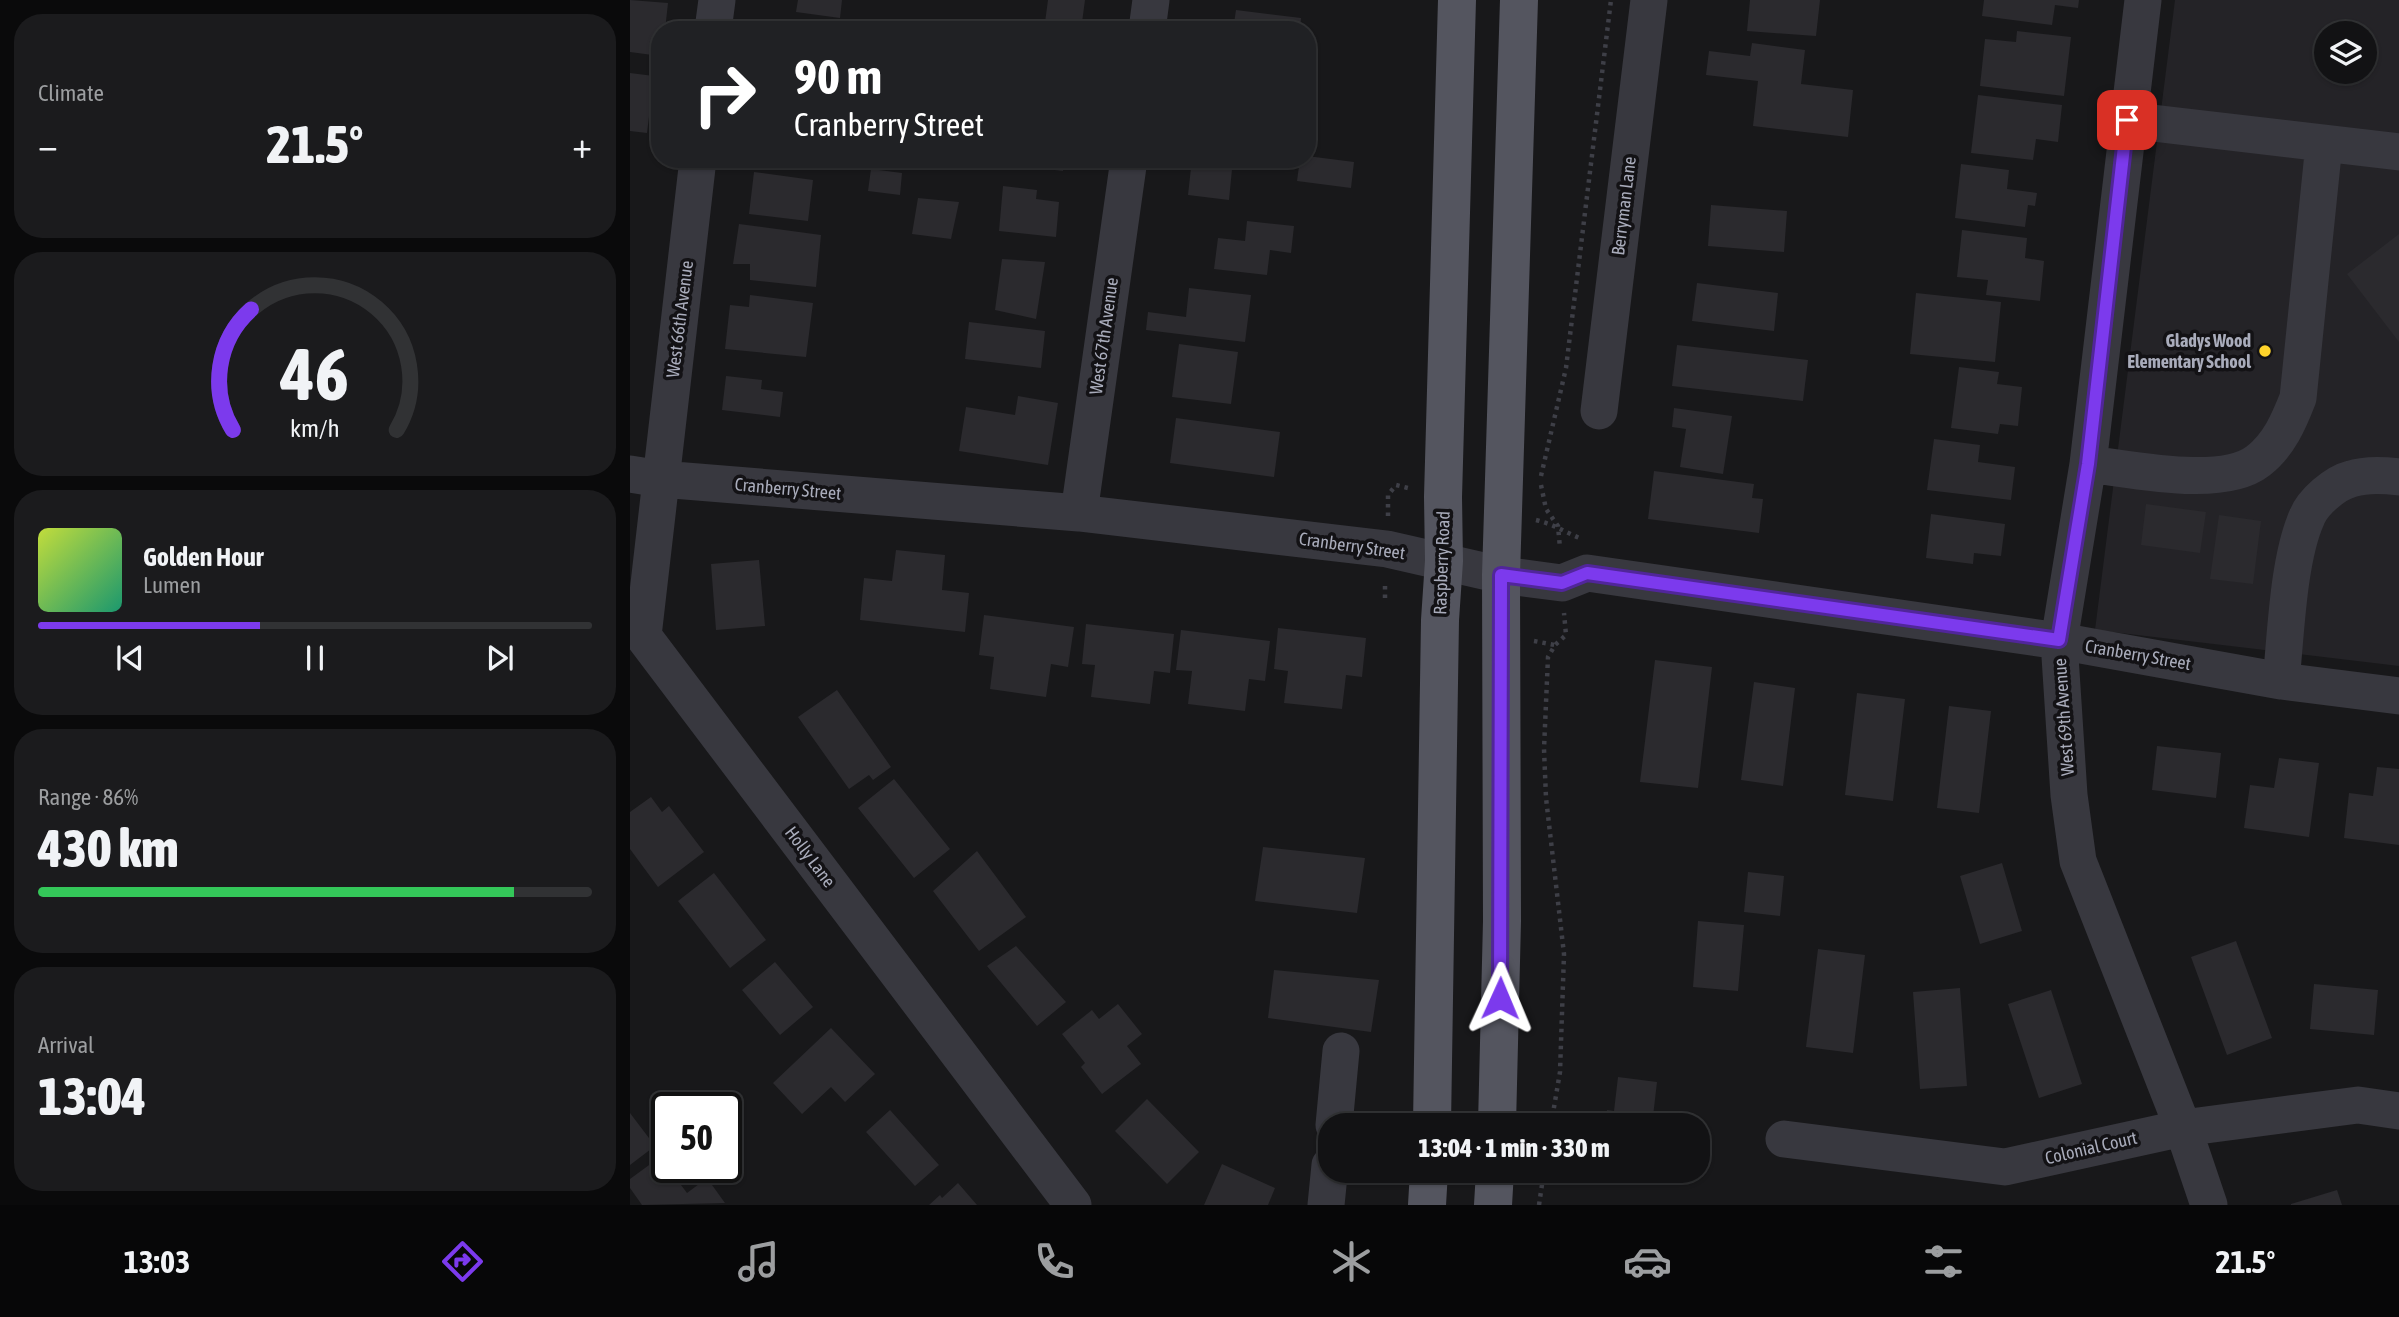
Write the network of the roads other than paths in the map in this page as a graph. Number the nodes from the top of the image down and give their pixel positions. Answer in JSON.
{"nodes":[{"id":1,"x":717,"y":0,"type":"edge"},
{"id":2,"x":1151,"y":0,"type":"edge"},
{"id":3,"x":1458,"y":0,"type":"edge"},
{"id":4,"x":1520,"y":0,"type":"edge"},
{"id":5,"x":1649,"y":0,"type":"edge"},
{"id":6,"x":2143,"y":0,"type":"edge"},
{"id":7,"x":714,"y":21,"type":"edge"},
{"id":8,"x":1148,"y":21,"type":"edge"},
{"id":9,"x":2127,"y":120,"type":"junction"},
{"id":10,"x":2324,"y":144,"type":"junction"},
{"id":11,"x":2399,"y":152,"type":"edge"},
{"id":12,"x":697,"y":168,"type":"edge"},
{"id":13,"x":1128,"y":168,"type":"edge"},
{"id":14,"x":1599,"y":411,"type":"dead end"},
{"id":15,"x":2088,"y":464,"type":"junction"},
{"id":16,"x":646,"y":477,"type":"edge"},
{"id":17,"x":2399,"y":477,"type":"edge"},
{"id":18,"x":1079,"y":513,"type":"junction"},
{"id":19,"x":1444,"y":561,"type":"junction"},
{"id":20,"x":1501,"y":575,"type":"junction"},
{"id":21,"x":2059,"y":640,"type":"junction"},
{"id":22,"x":2281,"y":681,"type":"junction"},
{"id":23,"x":2399,"y":696,"type":"edge"},
{"id":24,"x":1341,"y":1051,"type":"dead end"},
{"id":25,"x":2399,"y":1111,"type":"edge"},
{"id":26,"x":1335,"y":1113,"type":"edge"},
{"id":27,"x":1432,"y":1113,"type":"edge"},
{"id":28,"x":1497,"y":1113,"type":"edge"},
{"id":29,"x":2183,"y":1128,"type":"junction"},
{"id":30,"x":1784,"y":1139,"type":"dead end"},
{"id":31,"x":1328,"y":1183,"type":"edge"},
{"id":32,"x":1428,"y":1183,"type":"edge"},
{"id":33,"x":1494,"y":1183,"type":"edge"},
{"id":34,"x":1073,"y":1205,"type":"edge"},
{"id":35,"x":1326,"y":1205,"type":"edge"},
{"id":36,"x":1427,"y":1205,"type":"edge"},
{"id":37,"x":1493,"y":1205,"type":"edge"},
{"id":38,"x":2208,"y":1205,"type":"edge"}],
"edges":[{"from":1,"to":7,"type":"street"},
{"from":2,"to":8,"type":"street"},
{"from":3,"to":19,"type":"main road","name":"Raspberry Road"},
{"from":4,"to":20,"type":"main road"},
{"from":5,"to":14,"type":"street","name":"Berryman Lane"},
{"from":6,"to":9,"type":"street","name":"West 69th Avenue"},
{"from":9,"to":10,"type":"street"},
{"from":9,"to":15,"type":"street","name":"West 69th Avenue"},
{"from":10,"to":11,"type":"street"},
{"from":10,"to":15,"type":"street"},
{"from":12,"to":16,"type":"street","name":"West 66th Avenue"},
{"from":13,"to":18,"type":"street","name":"West 67th Avenue"},
{"from":15,"to":21,"type":"street","name":"West 69th Avenue"},
{"from":16,"to":18,"type":"street","name":"Cranberry Street"},
{"from":16,"to":34,"type":"street","name":"Holly Lane"},
{"from":17,"to":22,"type":"street"},
{"from":18,"to":19,"type":"street","name":"Cranberry Street"},
{"from":19,"to":20,"type":"street","name":"Cranberry Street"},
{"from":19,"to":27,"type":"main road","name":"Raspberry Road"},
{"from":20,"to":21,"type":"street","name":"Cranberry Street"},
{"from":20,"to":28,"type":"main road"},
{"from":21,"to":22,"type":"street","name":"Cranberry Street"},
{"from":21,"to":29,"type":"street","name":"West 69th Avenue"},
{"from":22,"to":23,"type":"street","name":"Cranberry Street"},
{"from":24,"to":26,"type":"street"},
{"from":25,"to":29,"type":"street","name":"Colonial Court"},
{"from":29,"to":30,"type":"street","name":"Colonial Court"},
{"from":29,"to":38,"type":"street","name":"West 69th Avenue"},
{"from":31,"to":35,"type":"street"},
{"from":32,"to":36,"type":"main road"},
{"from":33,"to":37,"type":"main road"}]}
